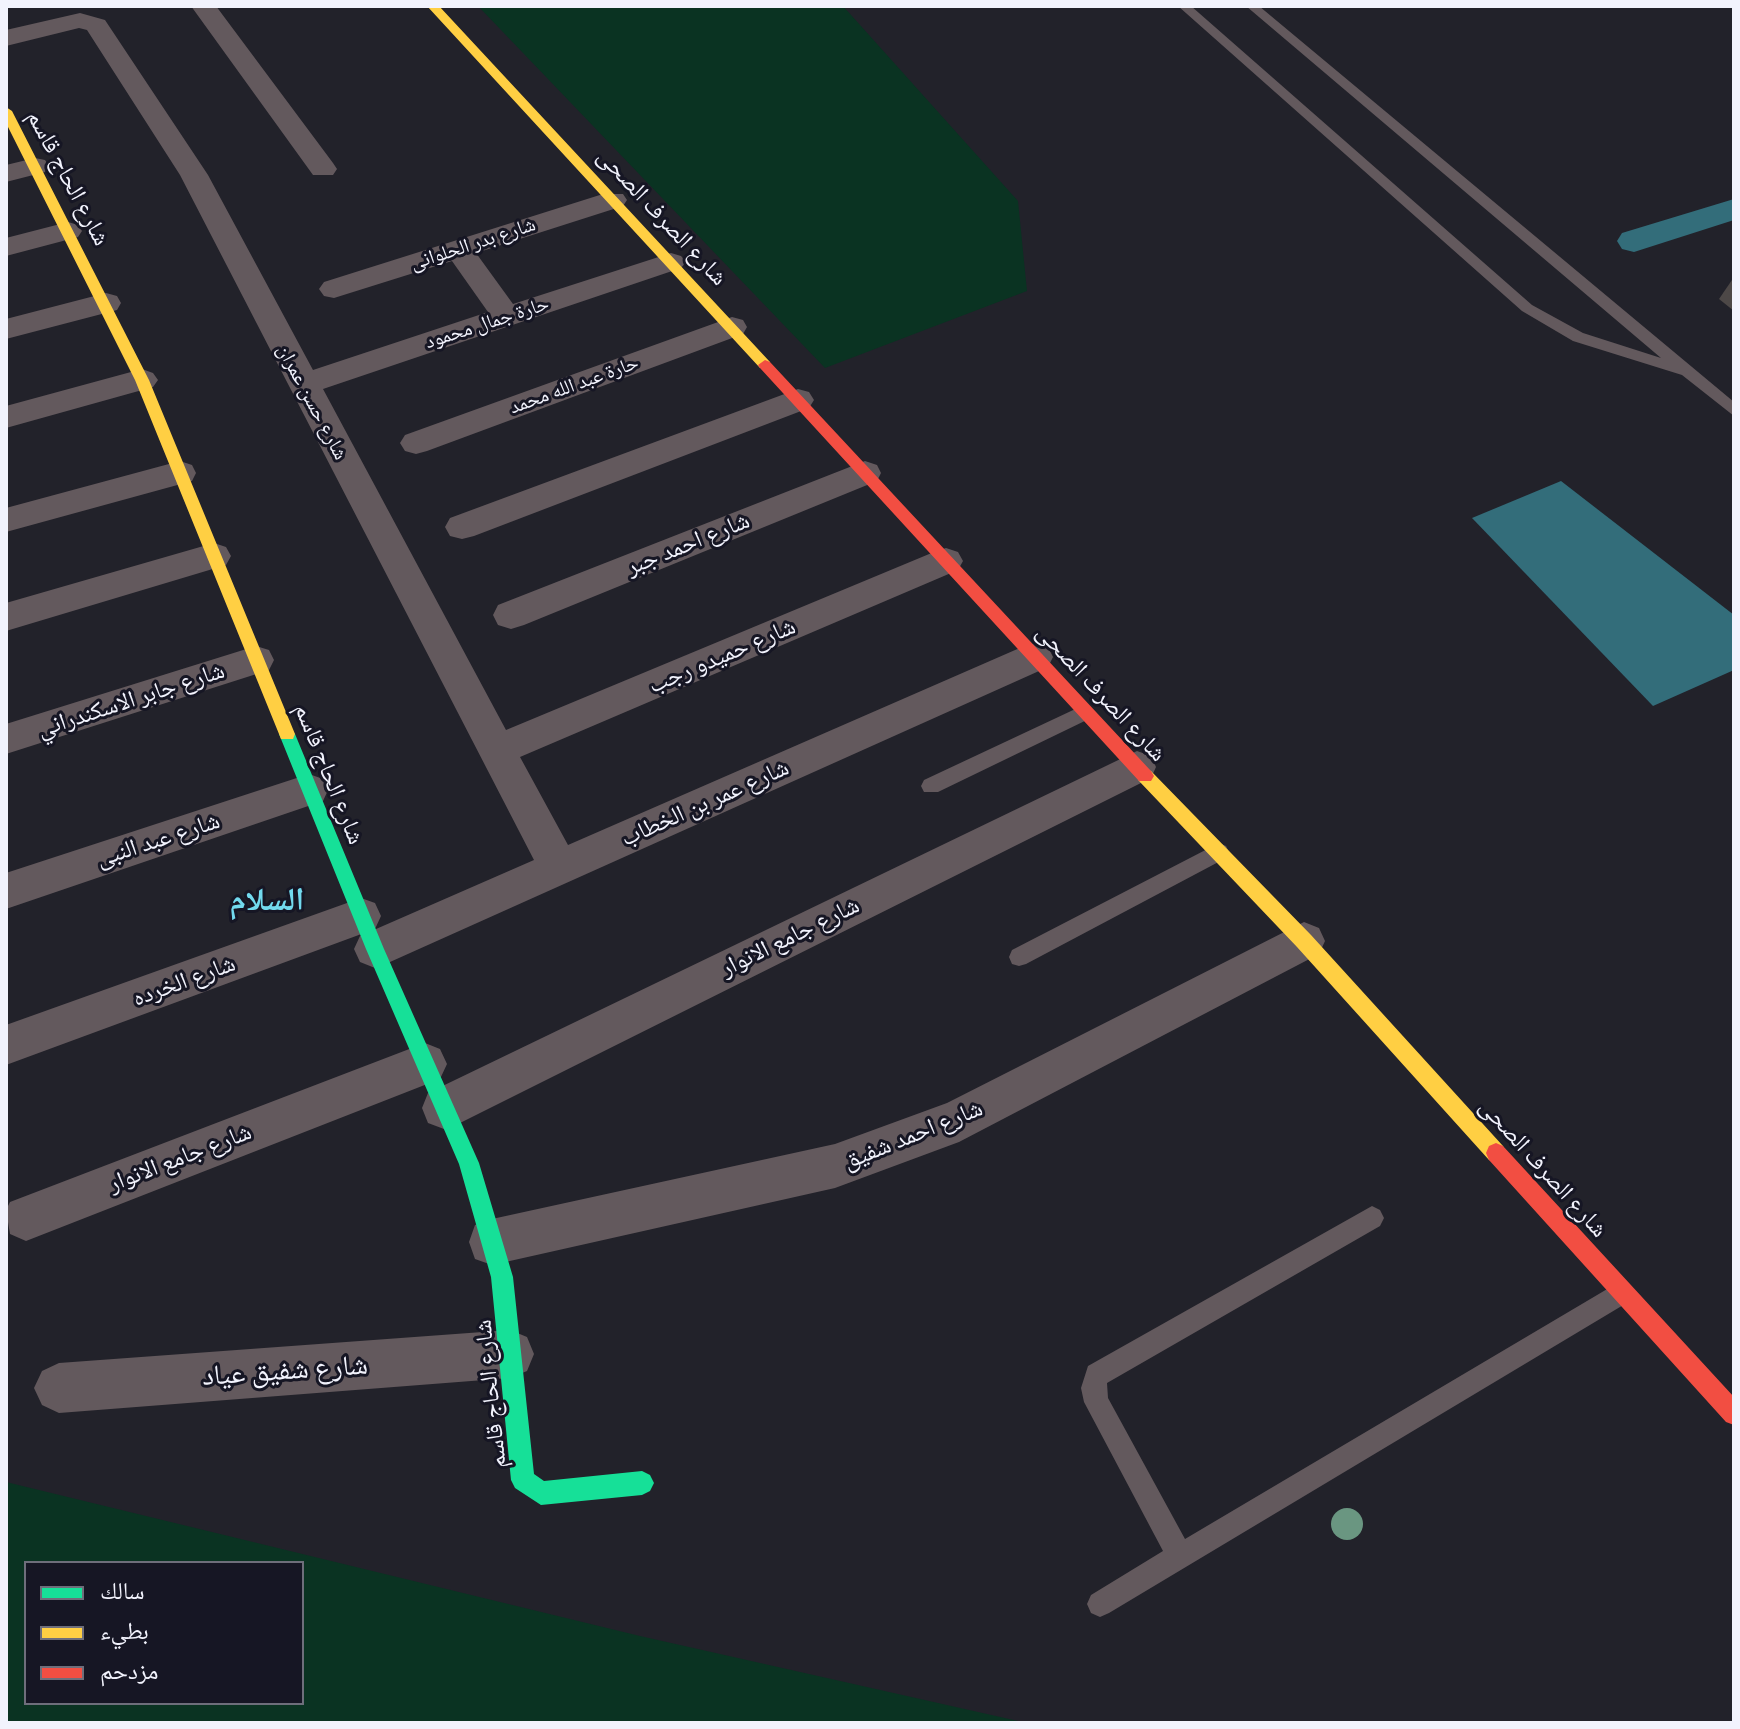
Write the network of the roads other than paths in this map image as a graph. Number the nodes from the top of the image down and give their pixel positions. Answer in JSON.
{"nodes":[{"id":1,"x":203,"y":6,"type":"edge"},
{"id":2,"x":433,"y":6,"type":"edge"},
{"id":3,"x":1184,"y":6,"type":"edge"},
{"id":4,"x":1252,"y":6,"type":"edge"},
{"id":5,"x":6,"y":38,"type":"edge"},
{"id":6,"x":6,"y":112,"type":"edge"},
{"id":7,"x":35,"y":166,"type":"junction"},
{"id":8,"x":323,"y":169,"type":"dead end"},
{"id":9,"x":6,"y":174,"type":"edge"},
{"id":10,"x":613,"y":200,"type":"junction"},
{"id":11,"x":68,"y":231,"type":"junction"},
{"id":12,"x":6,"y":247,"type":"edge"},
{"id":13,"x":458,"y":249,"type":"junction"},
{"id":14,"x":671,"y":262,"type":"junction"},
{"id":15,"x":334,"y":289,"type":"dead end"},
{"id":16,"x":106,"y":303,"type":"junction"},
{"id":17,"x":507,"y":317,"type":"junction"},
{"id":18,"x":732,"y":327,"type":"junction"},
{"id":19,"x":6,"y":329,"type":"edge"},
{"id":20,"x":1688,"y":372,"type":"junction"},
{"id":21,"x":142,"y":380,"type":"junction"},
{"id":22,"x":302,"y":385,"type":"junction"},
{"id":23,"x":798,"y":400,"type":"junction"},
{"id":24,"x":1734,"y":411,"type":"edge"},
{"id":25,"x":6,"y":417,"type":"edge"},
{"id":26,"x":416,"y":443,"type":"dead end"},
{"id":27,"x":180,"y":473,"type":"junction"},
{"id":28,"x":865,"y":473,"type":"junction"},
{"id":29,"x":6,"y":520,"type":"edge"},
{"id":30,"x":462,"y":527,"type":"dead end"},
{"id":31,"x":214,"y":556,"type":"junction"},
{"id":32,"x":946,"y":561,"type":"junction"},
{"id":33,"x":511,"y":615,"type":"dead end"},
{"id":34,"x":6,"y":617,"type":"edge"},
{"id":35,"x":1035,"y":657,"type":"junction"},
{"id":36,"x":256,"y":660,"type":"junction"},
{"id":37,"x":1086,"y":712,"type":"junction"},
{"id":38,"x":6,"y":739,"type":"edge"},
{"id":39,"x":497,"y":750,"type":"junction"},
{"id":40,"x":1137,"y":767,"type":"junction"},
{"id":41,"x":931,"y":786,"type":"dead end"},
{"id":42,"x":309,"y":790,"type":"junction"},
{"id":43,"x":1219,"y":852,"type":"junction"},
{"id":44,"x":559,"y":868,"type":"junction"},
{"id":45,"x":6,"y":891,"type":"edge"},
{"id":46,"x":368,"y":932,"type":"junction"},
{"id":47,"x":1304,"y":941,"type":"junction"},
{"id":48,"x":1019,"y":957,"type":"dead end"},
{"id":49,"x":6,"y":1045,"type":"edge"},
{"id":50,"x":425,"y":1064,"type":"junction"},
{"id":51,"x":444,"y":1108,"type":"junction"},
{"id":52,"x":26,"y":1218,"type":"dead end"},
{"id":53,"x":1372,"y":1218,"type":"dead end"},
{"id":54,"x":492,"y":1242,"type":"junction"},
{"id":55,"x":1623,"y":1292,"type":"junction"},
{"id":56,"x":510,"y":1354,"type":"junction"},
{"id":57,"x":59,"y":1388,"type":"dead end"},
{"id":58,"x":1734,"y":1414,"type":"edge"},
{"id":59,"x":642,"y":1483,"type":"dead end"},
{"id":60,"x":1180,"y":1556,"type":"junction"},
{"id":61,"x":1100,"y":1604,"type":"dead end"}],
"edges":[{"from":1,"to":8,"type":"street"},
{"from":2,"to":10,"type":"street","name":"شارع الصرف الصحى"},
{"from":3,"to":20,"type":"lane"},
{"from":4,"to":20,"type":"lane"},
{"from":5,"to":22,"type":"street","name":"شارع حسن عمران"},
{"from":6,"to":7,"type":"street","name":"شارع الحاج قاسم"},
{"from":7,"to":9,"type":"street"},
{"from":7,"to":11,"type":"street","name":"شارع الحاج قاسم"},
{"from":10,"to":13,"type":"street","name":"شارع بدر الحلوانى"},
{"from":10,"to":14,"type":"street","name":"شارع الصرف الصحى"},
{"from":11,"to":12,"type":"street"},
{"from":11,"to":16,"type":"street","name":"شارع الحاج قاسم"},
{"from":13,"to":15,"type":"street","name":"شارع بدر الحلوانى"},
{"from":13,"to":17,"type":"street"},
{"from":14,"to":17,"type":"street","name":"حارة جمال محمود"},
{"from":14,"to":18,"type":"street","name":"شارع الصرف الصحى"},
{"from":16,"to":19,"type":"street"},
{"from":16,"to":21,"type":"street","name":"شارع الحاج قاسم"},
{"from":17,"to":22,"type":"street","name":"حارة جمال محمود"},
{"from":18,"to":23,"type":"street","name":"شارع الصرف الصحى"},
{"from":18,"to":26,"type":"street","name":"حارة عبد الله محمد"},
{"from":20,"to":24,"type":"lane"},
{"from":21,"to":25,"type":"street"},
{"from":21,"to":27,"type":"street","name":"شارع الحاج قاسم"},
{"from":22,"to":39,"type":"street","name":"شارع حسن عمران"},
{"from":23,"to":28,"type":"street","name":"شارع الصرف الصحى"},
{"from":23,"to":30,"type":"street"},
{"from":27,"to":29,"type":"street"},
{"from":27,"to":31,"type":"street","name":"شارع الحاج قاسم"},
{"from":28,"to":32,"type":"street","name":"شارع الصرف الصحى"},
{"from":28,"to":33,"type":"street","name":"شارع احمد جبر"},
{"from":31,"to":34,"type":"street"},
{"from":31,"to":36,"type":"street","name":"شارع الحاج قاسم"},
{"from":32,"to":35,"type":"street","name":"شارع الصرف الصحى"},
{"from":32,"to":39,"type":"street","name":"شارع حميدو رجب"},
{"from":35,"to":37,"type":"street","name":"شارع الصرف الصحى"},
{"from":35,"to":44,"type":"street","name":"شارع عمر بن الخطاب"},
{"from":36,"to":38,"type":"street","name":"شارع جابر الاسكندراني"},
{"from":36,"to":42,"type":"street","name":"شارع الحاج قاسم"},
{"from":37,"to":40,"type":"street","name":"شارع الصرف الصحى"},
{"from":37,"to":41,"type":"lane"},
{"from":39,"to":44,"type":"street","name":"شارع حسن عمران"},
{"from":40,"to":43,"type":"street","name":"شارع الصرف الصحى"},
{"from":40,"to":51,"type":"street","name":"شارع جامع الانوار"},
{"from":42,"to":45,"type":"street","name":"شارع عبد النبى"},
{"from":42,"to":46,"type":"street","name":"شارع الحاج قاسم"},
{"from":43,"to":47,"type":"street","name":"شارع الصرف الصحى"},
{"from":43,"to":48,"type":"lane"},
{"from":44,"to":46,"type":"street","name":"شارع عمر بن الخطاب"},
{"from":46,"to":49,"type":"street","name":"شارع الخرده"},
{"from":46,"to":50,"type":"street","name":"شارع الحاج قاسم"},
{"from":47,"to":54,"type":"street","name":"شارع احمد شفيق"},
{"from":47,"to":55,"type":"street","name":"شارع الصرف الصحى"},
{"from":50,"to":51,"type":"street","name":"شارع الحاج قاسم"},
{"from":50,"to":52,"type":"street","name":"شارع جامع الانوار"},
{"from":51,"to":54,"type":"street","name":"شارع الحاج قاسم"},
{"from":53,"to":60,"type":"lane"},
{"from":54,"to":56,"type":"street","name":"شارع الحاج قاسم"},
{"from":55,"to":58,"type":"street","name":"شارع الصرف الصحى"},
{"from":55,"to":60,"type":"lane"},
{"from":56,"to":57,"type":"street","name":"شارع شفيق عياد"},
{"from":56,"to":59,"type":"street","name":"شارع الحاج قاسم"},
{"from":60,"to":61,"type":"lane"}]}
